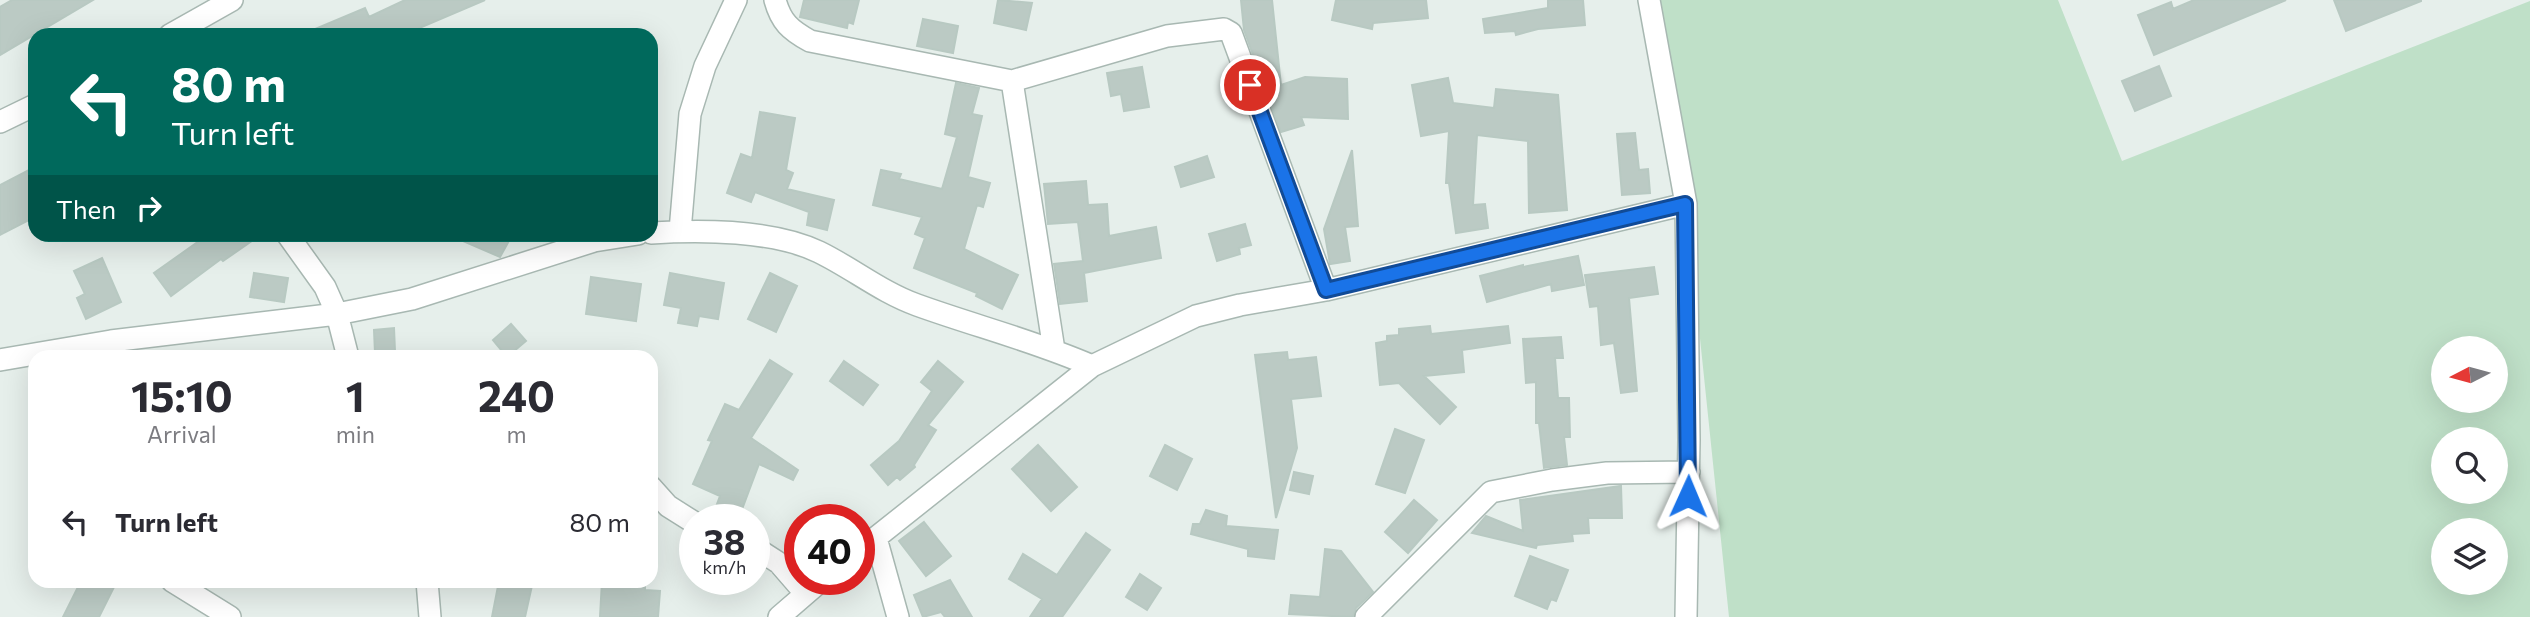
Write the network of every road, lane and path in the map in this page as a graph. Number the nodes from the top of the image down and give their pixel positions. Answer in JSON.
{"nodes":[{"id":1,"x":232,"y":0,"type":"edge"},
{"id":2,"x":736,"y":0,"type":"edge"},
{"id":3,"x":775,"y":0,"type":"edge"},
{"id":4,"x":1649,"y":0,"type":"edge"},
{"id":5,"x":182,"y":28,"type":"edge"},
{"id":6,"x":1012,"y":81,"type":"junction"},
{"id":7,"x":28,"y":108,"type":"edge"},
{"id":8,"x":0,"y":122,"type":"edge"},
{"id":9,"x":1685,"y":204,"type":"junction"},
{"id":10,"x":680,"y":231,"type":"junction"},
{"id":11,"x":658,"y":233,"type":"edge"},
{"id":12,"x":293,"y":242,"type":"edge"},
{"id":13,"x":593,"y":242,"type":"edge"},
{"id":14,"x":1326,"y":290,"type":"junction"},
{"id":15,"x":337,"y":314,"type":"junction"},
{"id":16,"x":71,"y":350,"type":"edge"},
{"id":17,"x":346,"y":350,"type":"edge"},
{"id":18,"x":1054,"y":350,"type":"junction"},
{"id":19,"x":28,"y":357,"type":"edge"},
{"id":20,"x":0,"y":360,"type":"edge"},
{"id":21,"x":1092,"y":366,"type":"junction"},
{"id":22,"x":1689,"y":472,"type":"junction"},
{"id":23,"x":658,"y":495,"type":"edge"},
{"id":24,"x":679,"y":513,"type":"edge"},
{"id":25,"x":875,"y":539,"type":"edge"},
{"id":26,"x":770,"y":557,"type":"edge"},
{"id":27,"x":875,"y":562,"type":"edge"},
{"id":28,"x":784,"y":569,"type":"edge"},
{"id":29,"x":178,"y":588,"type":"edge"},
{"id":30,"x":428,"y":588,"type":"edge"},
{"id":31,"x":803,"y":595,"type":"edge"},
{"id":32,"x":198,"y":609,"type":"edge"},
{"id":33,"x":230,"y":617,"type":"edge"},
{"id":34,"x":430,"y":617,"type":"edge"},
{"id":35,"x":779,"y":617,"type":"edge"},
{"id":36,"x":898,"y":617,"type":"edge"},
{"id":37,"x":1366,"y":617,"type":"edge"},
{"id":38,"x":1686,"y":617,"type":"edge"}],
"edges":[{"from":1,"to":5,"type":"street"},
{"from":2,"to":10,"type":"street"},
{"from":3,"to":6,"type":"street"},
{"from":4,"to":9,"type":"street"},
{"from":6,"to":14,"type":"street"},
{"from":6,"to":18,"type":"street"},
{"from":7,"to":8,"type":"street"},
{"from":9,"to":14,"type":"street"},
{"from":9,"to":22,"type":"street"},
{"from":10,"to":11,"type":"street"},
{"from":10,"to":18,"type":"street"},
{"from":12,"to":15,"type":"street"},
{"from":13,"to":15,"type":"street"},
{"from":14,"to":21,"type":"street"},
{"from":15,"to":16,"type":"street"},
{"from":15,"to":17,"type":"street"},
{"from":18,"to":21,"type":"street"},
{"from":19,"to":20,"type":"street"},
{"from":21,"to":25,"type":"street"},
{"from":22,"to":37,"type":"street"},
{"from":22,"to":38,"type":"street"},
{"from":23,"to":24,"type":"street"},
{"from":26,"to":28,"type":"street"},
{"from":27,"to":36,"type":"street"},
{"from":29,"to":32,"type":"street"},
{"from":30,"to":34,"type":"street"},
{"from":31,"to":35,"type":"street"},
{"from":32,"to":33,"type":"street"}]}
